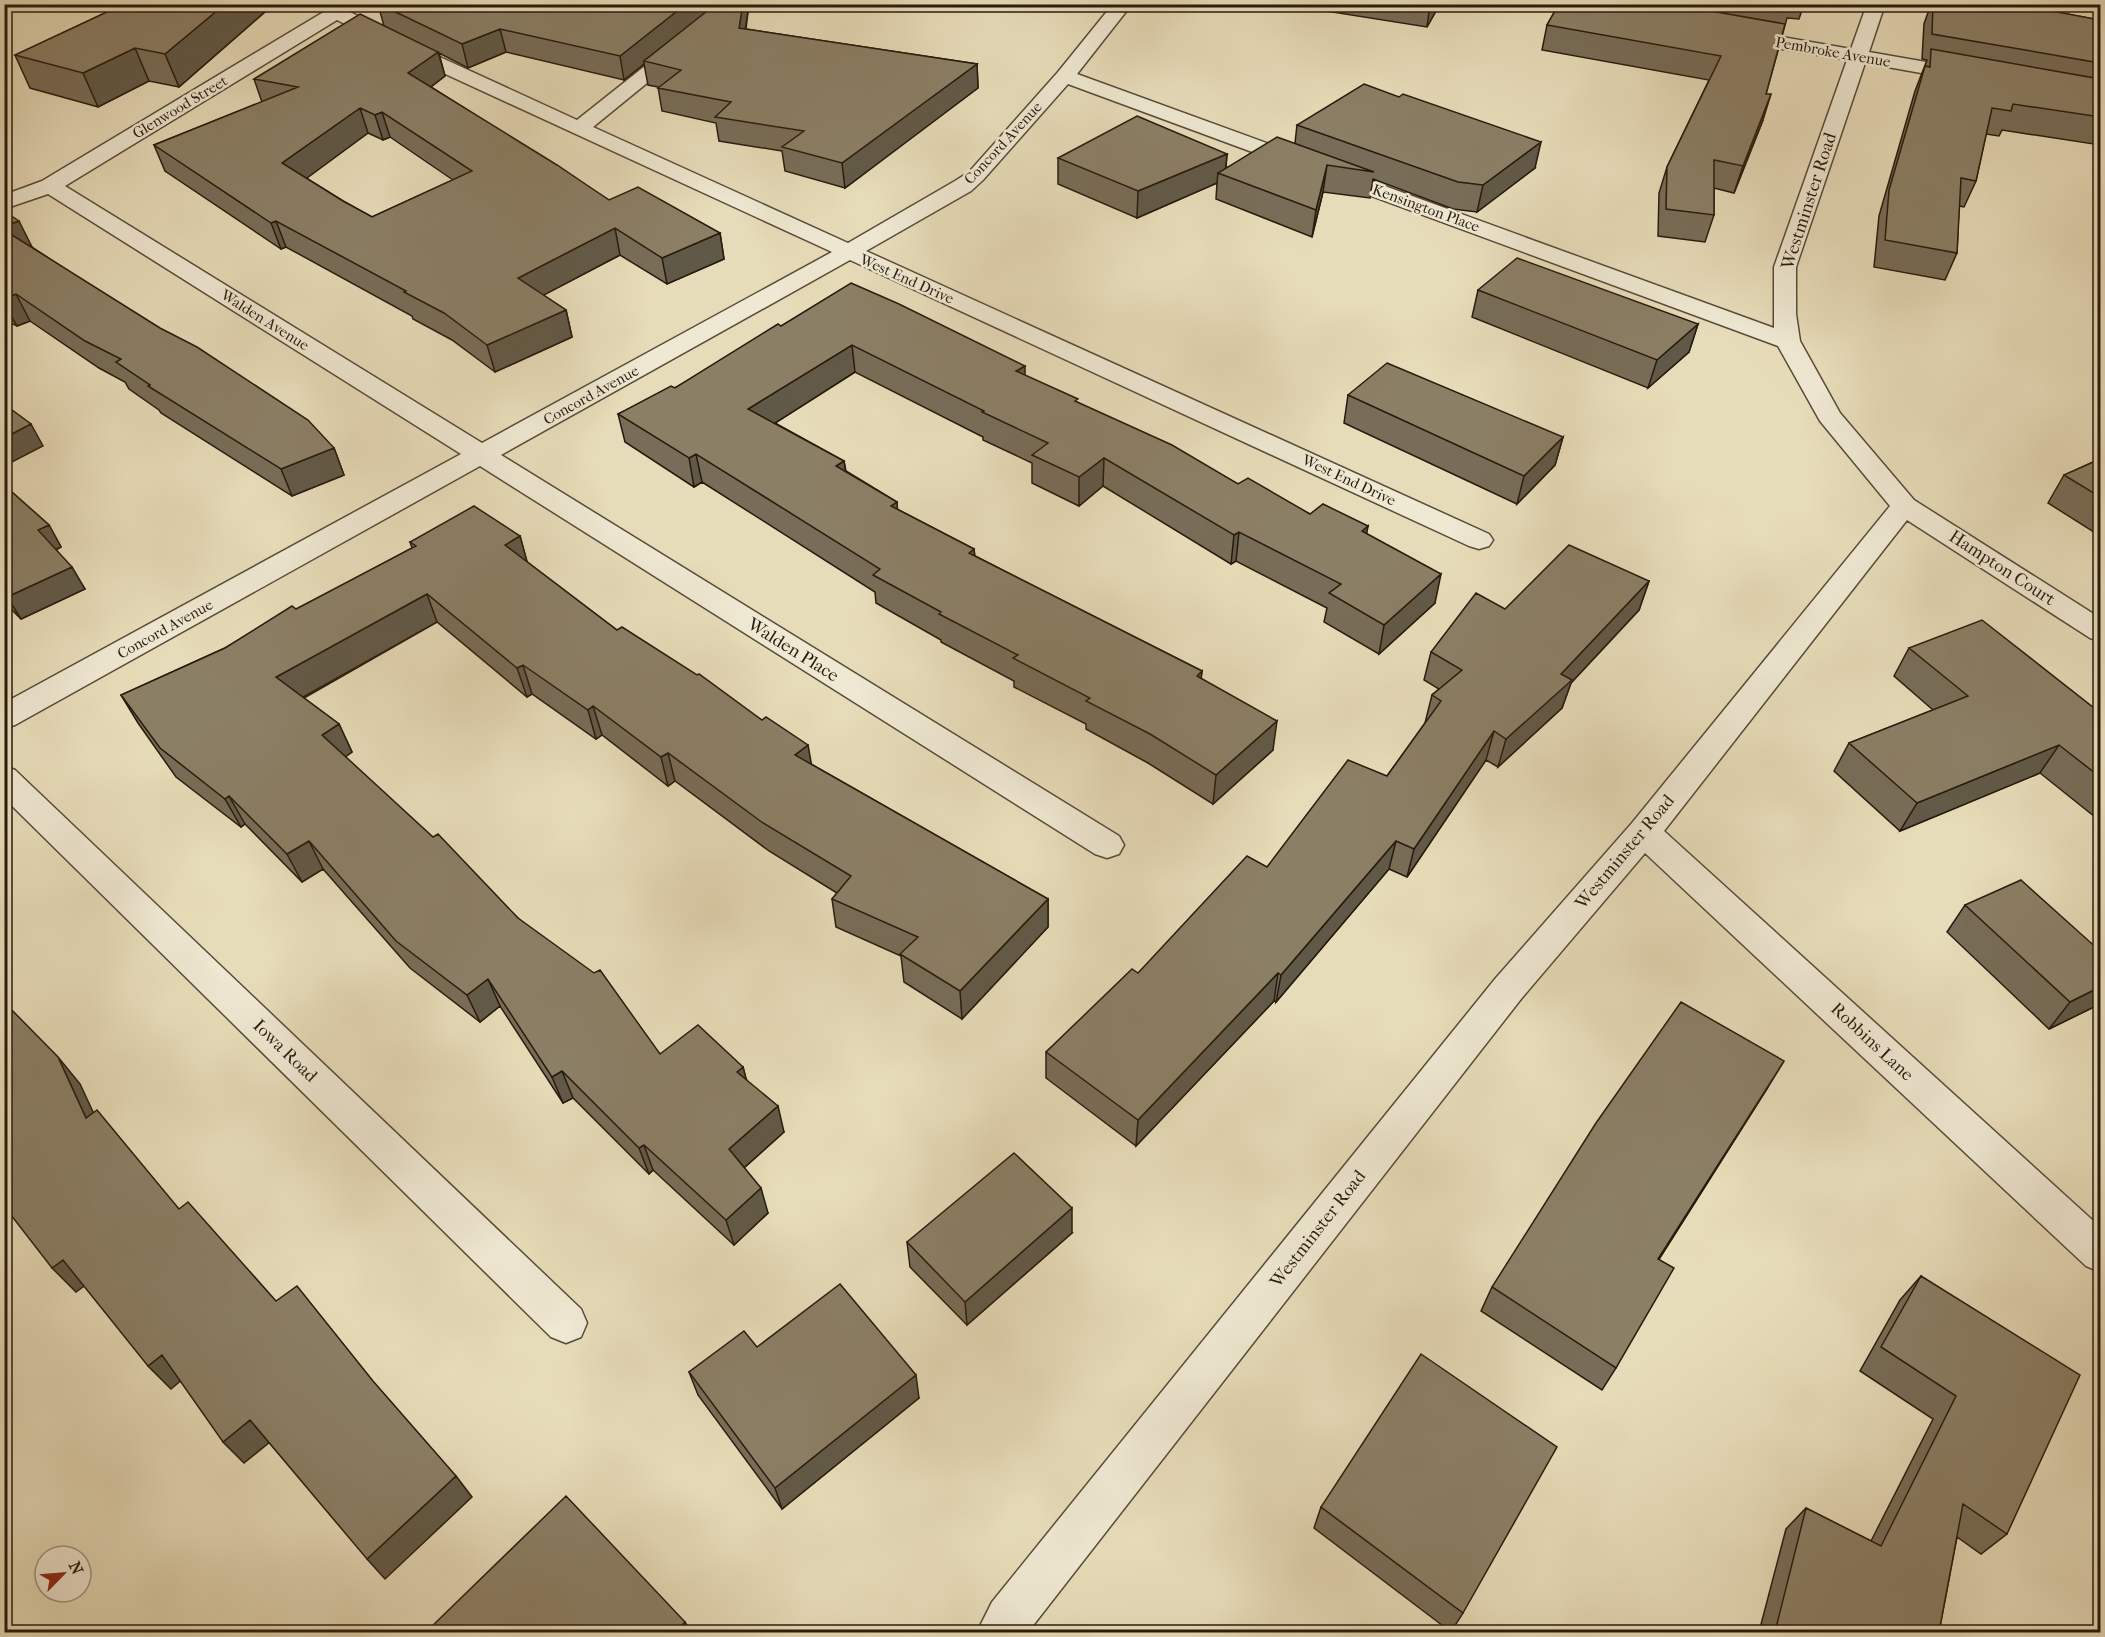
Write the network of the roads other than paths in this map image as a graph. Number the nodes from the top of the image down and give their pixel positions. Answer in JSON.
{"nodes":[{"id":1,"x":735,"y":4,"type":"edge"},
{"id":2,"x":1123,"y":4,"type":"edge"},
{"id":3,"x":1876,"y":4,"type":"edge"},
{"id":4,"x":344,"y":9,"type":"edge"},
{"id":5,"x":1713,"y":31,"type":"edge"},
{"id":6,"x":1857,"y":57,"type":"junction"},
{"id":7,"x":1065,"y":76,"type":"junction"},
{"id":8,"x":1984,"y":78,"type":"edge"},
{"id":9,"x":579,"y":128,"type":"junction"},
{"id":10,"x":50,"y":186,"type":"junction"},
{"id":11,"x":4,"y":203,"type":"edge"},
{"id":12,"x":849,"y":252,"type":"junction"},
{"id":13,"x":1788,"y":341,"type":"junction"},
{"id":14,"x":480,"y":456,"type":"junction"},
{"id":15,"x":1904,"y":506,"type":"junction"},
{"id":16,"x":1479,"y":540,"type":"dead end"},
{"id":17,"x":2100,"y":631,"type":"edge"},
{"id":18,"x":4,"y":717,"type":"edge"},
{"id":19,"x":4,"y":778,"type":"edge"},
{"id":20,"x":1644,"y":832,"type":"junction"},
{"id":21,"x":1107,"y":845,"type":"dead end"},
{"id":22,"x":2100,"y":1253,"type":"edge"},
{"id":23,"x":566,"y":1323,"type":"dead end"},
{"id":24,"x":1001,"y":1632,"type":"edge"}],
"edges":[{"from":1,"to":9,"type":"street"},
{"from":2,"to":7,"type":"street","name":"Concord Avenue"},
{"from":3,"to":6,"type":"street","name":"Westminster Road"},
{"from":4,"to":9,"type":"street","name":"West End Drive"},
{"from":4,"to":10,"type":"street","name":"Glenwood Street"},
{"from":5,"to":6,"type":"street","name":"Pembroke Avenue"},
{"from":6,"to":8,"type":"street","name":"Pembroke Avenue"},
{"from":6,"to":13,"type":"street","name":"Westminster Road"},
{"from":7,"to":12,"type":"street","name":"Concord Avenue"},
{"from":7,"to":13,"type":"street","name":"Kensington Place"},
{"from":9,"to":12,"type":"street","name":"West End Drive"},
{"from":10,"to":11,"type":"street","name":"Glenwood Street"},
{"from":10,"to":14,"type":"street","name":"Walden Avenue"},
{"from":12,"to":14,"type":"street","name":"Concord Avenue"},
{"from":12,"to":16,"type":"street","name":"West End Drive"},
{"from":13,"to":15,"type":"street","name":"Westminster Road"},
{"from":14,"to":18,"type":"street","name":"Concord Avenue"},
{"from":14,"to":21,"type":"street","name":"Walden Place"},
{"from":15,"to":17,"type":"street","name":"Hampton Court"},
{"from":15,"to":20,"type":"street","name":"Westminster Road"},
{"from":19,"to":23,"type":"street","name":"Iowa Road"},
{"from":20,"to":22,"type":"street","name":"Robbins Lane"},
{"from":20,"to":24,"type":"street","name":"Westminster Road"}]}
